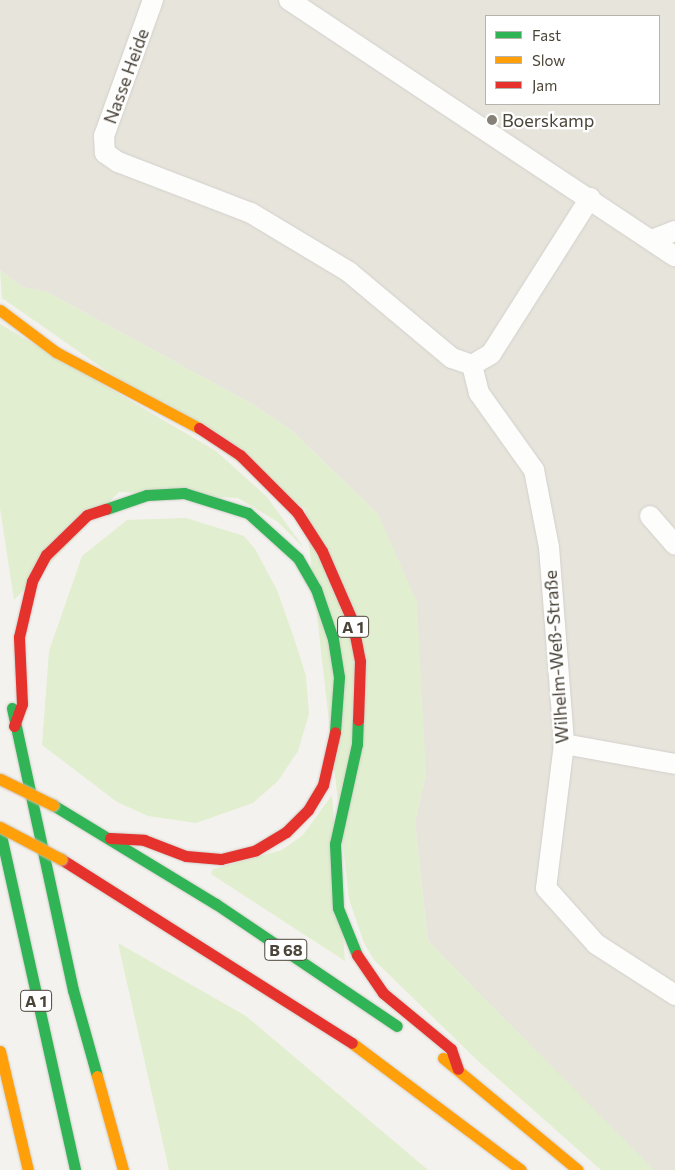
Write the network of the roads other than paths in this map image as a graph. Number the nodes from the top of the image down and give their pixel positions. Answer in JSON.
{"nodes":[{"id":1,"x":153,"y":0,"type":"edge"},
{"id":2,"x":289,"y":0,"type":"edge"},
{"id":3,"x":590,"y":198,"type":"junction"},
{"id":4,"x":675,"y":231,"type":"edge"},
{"id":5,"x":654,"y":239,"type":"junction"},
{"id":6,"x":675,"y":256,"type":"edge"},
{"id":7,"x":0,"y":310,"type":"edge"},
{"id":8,"x":472,"y":365,"type":"junction"},
{"id":9,"x":650,"y":516,"type":"dead end"},
{"id":10,"x":675,"y":545,"type":"edge"},
{"id":11,"x":7,"y":672,"type":"dead end"},
{"id":12,"x":14,"y":726,"type":"junction"},
{"id":13,"x":564,"y":744,"type":"junction"},
{"id":14,"x":675,"y":764,"type":"edge"},
{"id":15,"x":0,"y":779,"type":"edge"},
{"id":16,"x":0,"y":829,"type":"edge"},
{"id":17,"x":110,"y":838,"type":"junction"},
{"id":18,"x":675,"y":994,"type":"edge"},
{"id":19,"x":412,"y":1036,"type":"dead end"},
{"id":20,"x":427,"y":1047,"type":"dead end"},
{"id":21,"x":0,"y":1051,"type":"edge"},
{"id":22,"x":458,"y":1069,"type":"junction"},
{"id":23,"x":420,"y":1091,"type":"junction"},
{"id":24,"x":490,"y":1164,"type":"dead end"},
{"id":25,"x":28,"y":1170,"type":"edge"},
{"id":26,"x":75,"y":1170,"type":"edge"},
{"id":27,"x":124,"y":1170,"type":"edge"},
{"id":28,"x":521,"y":1170,"type":"edge"},
{"id":29,"x":578,"y":1170,"type":"edge"}],
"edges":[{"from":1,"to":8,"type":"street","name":"Nasse Heide"},
{"from":2,"to":3,"type":"street"},
{"from":3,"to":5,"type":"street"},
{"from":3,"to":8,"type":"street"},
{"from":4,"to":5,"type":"street"},
{"from":5,"to":6,"type":"street"},
{"from":7,"to":22,"type":"highway","number":"A 1"},
{"from":8,"to":13,"type":"street","name":"Wilhelm-Weß-Straße"},
{"from":9,"to":10,"type":"street"},
{"from":11,"to":12,"type":"highway"},
{"from":12,"to":17,"type":"highway"},
{"from":12,"to":27,"type":"highway"},
{"from":13,"to":14,"type":"street"},
{"from":13,"to":18,"type":"street","name":"Wilhelm-Weß-Straße"},
{"from":15,"to":17,"type":"highway","number":"B 68","bridge":true},
{"from":16,"to":23,"type":"highway","number":"B 68","bridge":true},
{"from":16,"to":26,"type":"highway","number":"A 1"},
{"from":17,"to":19,"type":"highway","number":"B 68"},
{"from":20,"to":22,"type":"highway"},
{"from":21,"to":25,"type":"highway"},
{"from":22,"to":29,"type":"highway"},
{"from":23,"to":24,"type":"highway"},
{"from":23,"to":28,"type":"highway","number":"B 68"}]}
